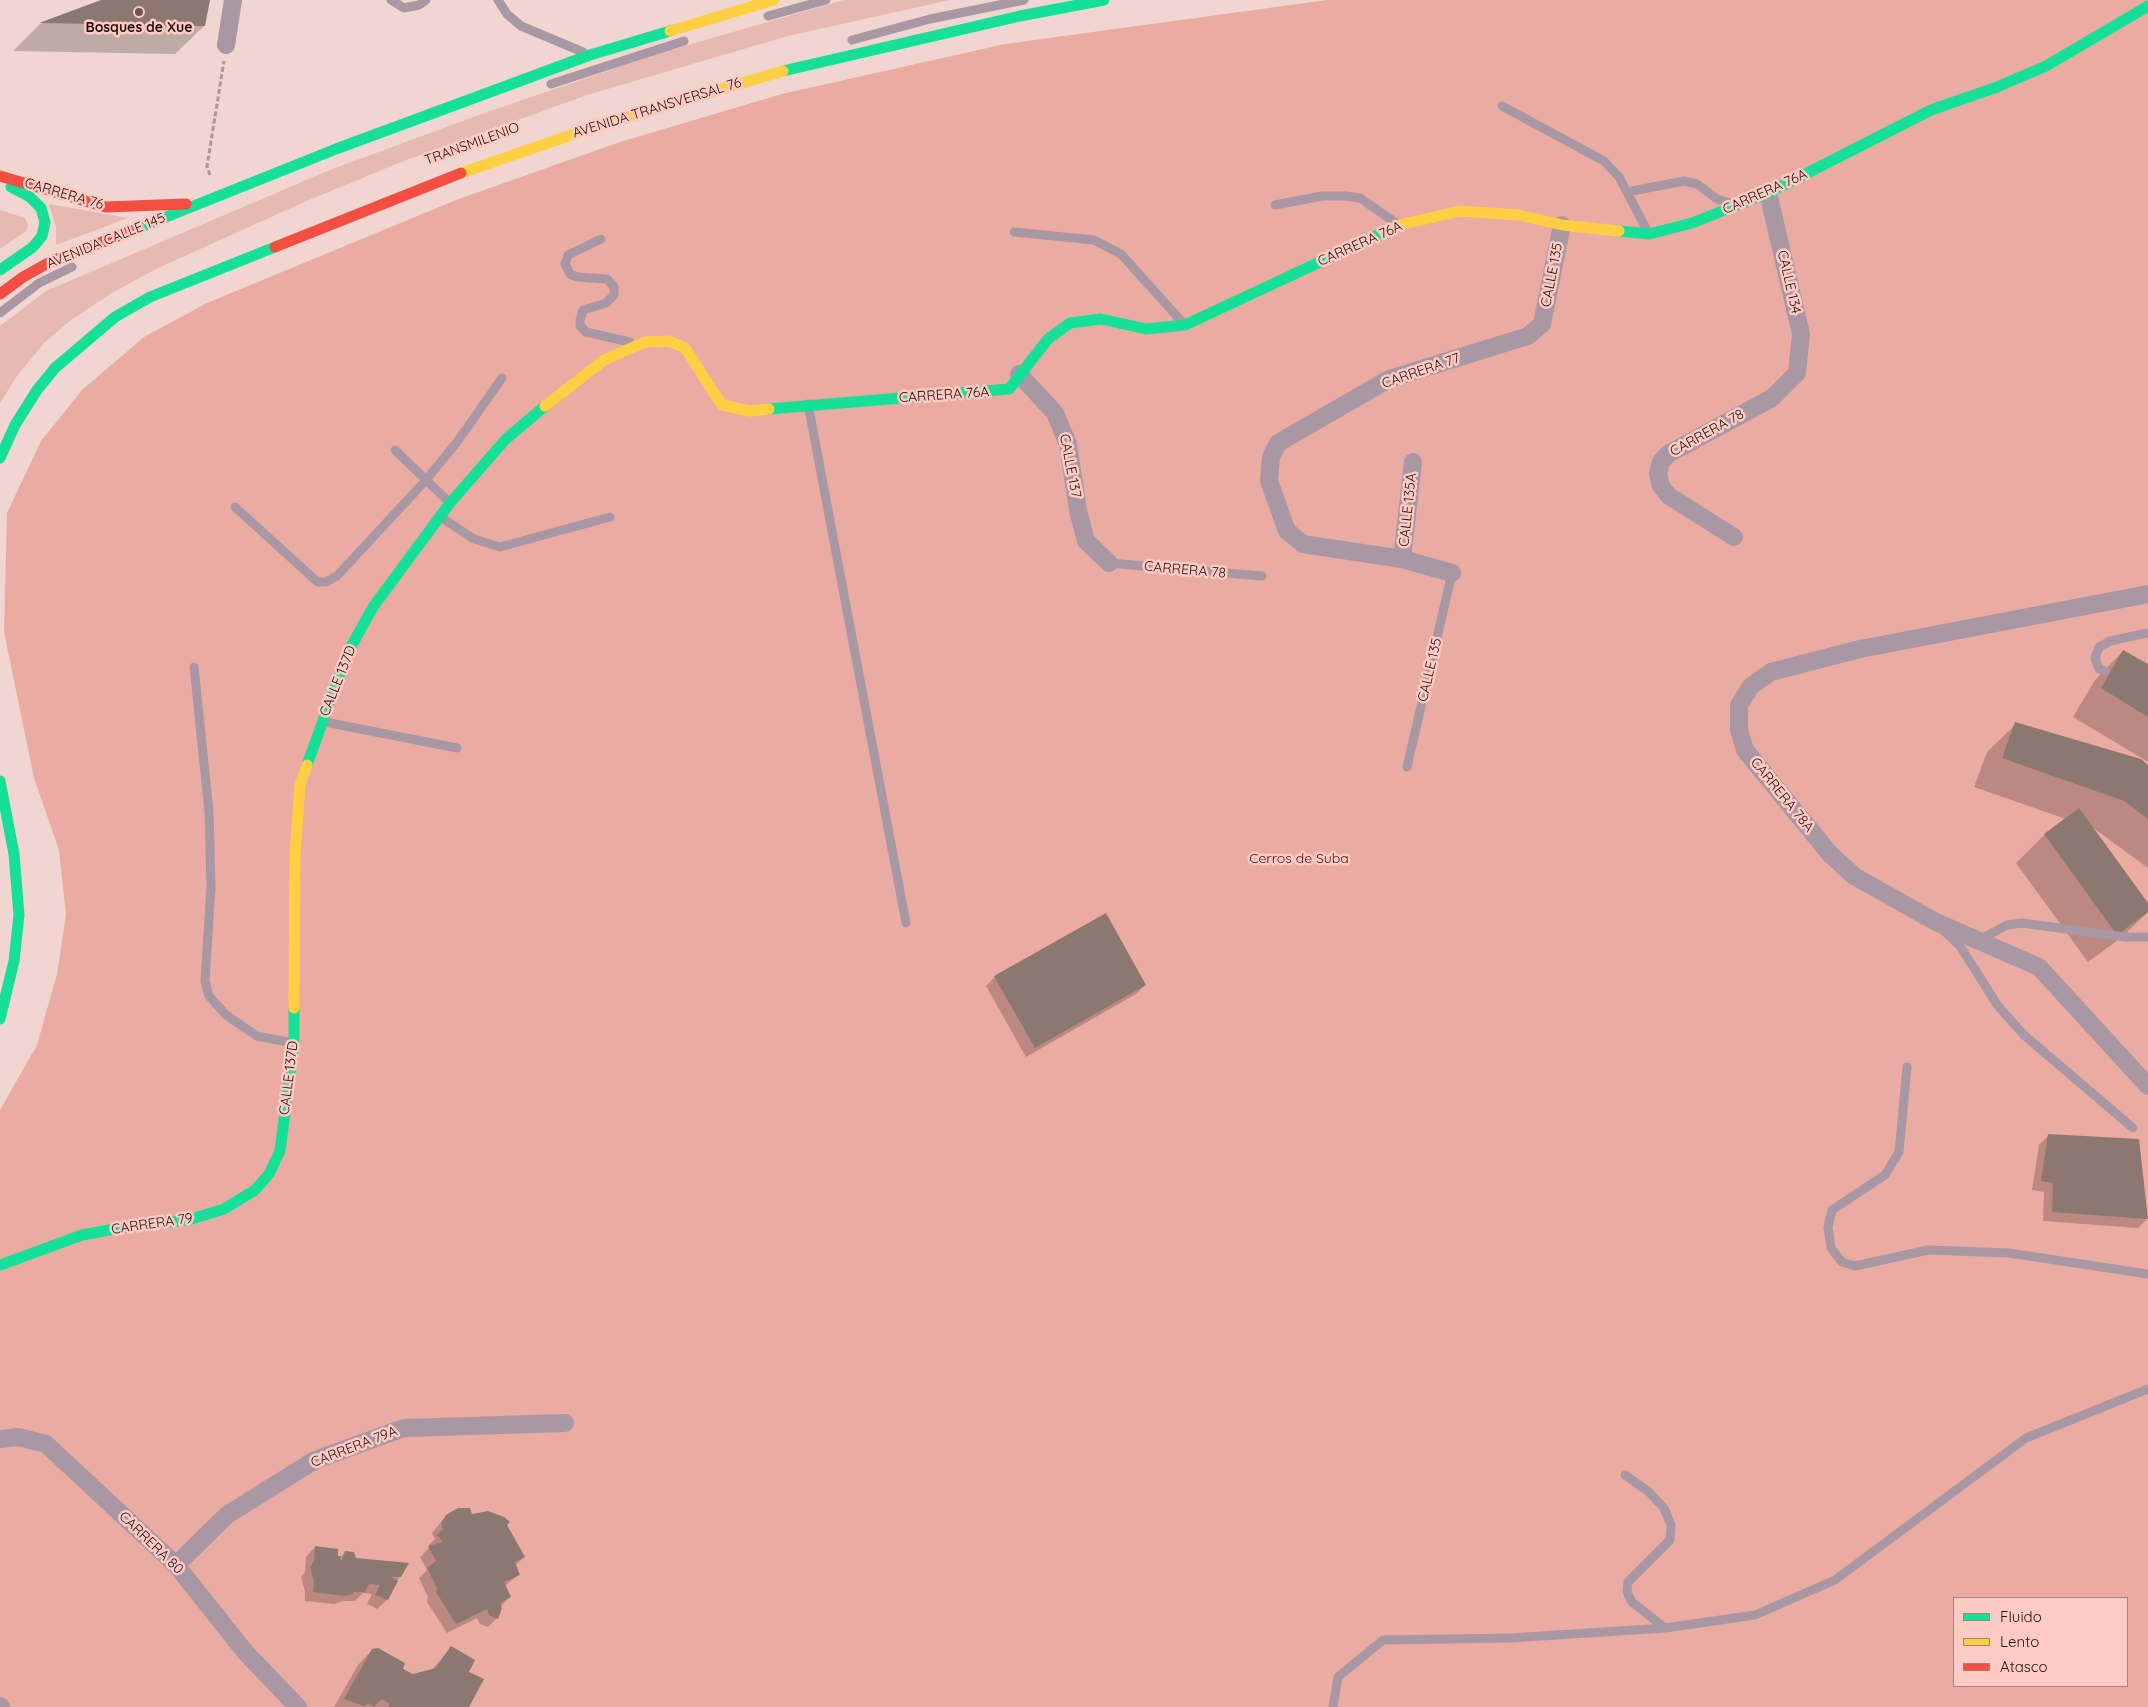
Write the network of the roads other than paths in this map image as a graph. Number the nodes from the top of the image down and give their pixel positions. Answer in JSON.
{"nodes":[{"id":1,"x":234,"y":0,"type":"edge"},
{"id":2,"x":391,"y":0,"type":"edge"},
{"id":3,"x":426,"y":0,"type":"edge"},
{"id":4,"x":498,"y":0,"type":"edge"},
{"id":5,"x":774,"y":0,"type":"edge"},
{"id":6,"x":826,"y":0,"type":"edge"},
{"id":7,"x":1024,"y":0,"type":"edge"},
{"id":8,"x":1104,"y":0,"type":"edge"},
{"id":9,"x":2148,"y":6,"type":"edge"},
{"id":10,"x":763,"y":17,"type":"dead end"},
{"id":11,"x":698,"y":37,"type":"dead end"},
{"id":12,"x":844,"y":42,"type":"dead end"},
{"id":13,"x":226,"y":45,"type":"road end"},
{"id":14,"x":590,"y":55,"type":"junction"},
{"id":15,"x":537,"y":88,"type":"dead end"},
{"id":16,"x":1502,"y":106,"type":"dead end"},
{"id":17,"x":398,"y":136,"type":"dead end"},
{"id":18,"x":0,"y":176,"type":"edge"},
{"id":19,"x":0,"y":182,"type":"edge"},
{"id":20,"x":281,"y":182,"type":"dead end"},
{"id":21,"x":1627,"y":192,"type":"junction"},
{"id":22,"x":1768,"y":193,"type":"junction"},
{"id":23,"x":217,"y":198,"type":"junction"},
{"id":24,"x":1275,"y":205,"type":"dead end"},
{"id":25,"x":1737,"y":205,"type":"junction"},
{"id":26,"x":1399,"y":225,"type":"junction"},
{"id":27,"x":1562,"y":225,"type":"junction"},
{"id":28,"x":1014,"y":232,"type":"dead end"},
{"id":29,"x":1649,"y":234,"type":"junction"},
{"id":30,"x":601,"y":240,"type":"dead end"},
{"id":31,"x":80,"y":264,"type":"dead end"},
{"id":32,"x":0,"y":270,"type":"edge"},
{"id":33,"x":155,"y":284,"type":"dead end"},
{"id":34,"x":0,"y":294,"type":"edge"},
{"id":35,"x":0,"y":313,"type":"edge"},
{"id":36,"x":94,"y":322,"type":"dead end"},
{"id":37,"x":1542,"y":324,"type":"joint"},
{"id":38,"x":1185,"y":325,"type":"junction"},
{"id":39,"x":80,"y":333,"type":"dead end"},
{"id":40,"x":645,"y":342,"type":"junction"},
{"id":41,"x":685,"y":348,"type":"joint"},
{"id":42,"x":1797,"y":373,"type":"joint"},
{"id":43,"x":1019,"y":374,"type":"junction"},
{"id":44,"x":502,"y":378,"type":"dead end"},
{"id":45,"x":808,"y":404,"type":"junction"},
{"id":46,"x":0,"y":439,"type":"edge"},
{"id":47,"x":395,"y":450,"type":"dead end"},
{"id":48,"x":0,"y":458,"type":"edge"},
{"id":49,"x":1413,"y":462,"type":"dead end"},
{"id":50,"x":426,"y":480,"type":"junction"},
{"id":51,"x":450,"y":503,"type":"junction"},
{"id":52,"x":235,"y":508,"type":"dead end"},
{"id":53,"x":440,"y":517,"type":"junction"},
{"id":54,"x":610,"y":517,"type":"dead end"},
{"id":55,"x":1734,"y":537,"type":"dead end"},
{"id":56,"x":1402,"y":559,"type":"junction"},
{"id":57,"x":1109,"y":563,"type":"joint"},
{"id":58,"x":1452,"y":572,"type":"joint"},
{"id":59,"x":1262,"y":576,"type":"dead end"},
{"id":60,"x":2148,"y":594,"type":"edge"},
{"id":61,"x":2148,"y":633,"type":"edge"},
{"id":62,"x":194,"y":667,"type":"dead end"},
{"id":63,"x":2104,"y":671,"type":"dead end"},
{"id":64,"x":322,"y":721,"type":"junction"},
{"id":65,"x":457,"y":748,"type":"dead end"},
{"id":66,"x":1407,"y":767,"type":"dead end"},
{"id":67,"x":0,"y":781,"type":"edge"},
{"id":68,"x":1936,"y":922,"type":"junction"},
{"id":69,"x":906,"y":923,"type":"dead end"},
{"id":70,"x":2148,"y":937,"type":"edge"},
{"id":71,"x":1979,"y":940,"type":"junction"},
{"id":72,"x":0,"y":1019,"type":"edge"},
{"id":73,"x":294,"y":1043,"type":"junction"},
{"id":74,"x":1907,"y":1067,"type":"dead end"},
{"id":75,"x":2148,"y":1086,"type":"edge"},
{"id":76,"x":2133,"y":1128,"type":"dead end"},
{"id":77,"x":280,"y":1150,"type":"joint"},
{"id":78,"x":0,"y":1265,"type":"edge"},
{"id":79,"x":2148,"y":1274,"type":"edge"},
{"id":80,"x":2148,"y":1389,"type":"edge"},
{"id":81,"x":566,"y":1423,"type":"dead end"},
{"id":82,"x":0,"y":1439,"type":"edge"},
{"id":83,"x":1625,"y":1476,"type":"dead end"},
{"id":84,"x":176,"y":1565,"type":"junction"},
{"id":85,"x":1665,"y":1628,"type":"junction"},
{"id":86,"x":298,"y":1707,"type":"edge"},
{"id":87,"x":1333,"y":1707,"type":"edge"}],
"edges":[{"from":1,"to":13,"type":"street"},
{"from":2,"to":3,"type":"lane"},
{"from":4,"to":14,"type":"lane"},
{"from":5,"to":14,"type":"street"},
{"from":6,"to":10,"type":"lane"},
{"from":7,"to":12,"type":"lane"},
{"from":8,"to":48,"type":"street","name":"AVENIDA TRANSVERSAL 76"},
{"from":9,"to":22,"type":"street","name":"CARRERA 76A"},
{"from":11,"to":15,"type":"lane"},
{"from":14,"to":23,"type":"street"},
{"from":16,"to":21,"type":"lane"},
{"from":17,"to":20,"type":"lane"},
{"from":18,"to":23,"type":"street","name":"CARRERA 76"},
{"from":19,"to":32,"type":"street","name":"CARRERA 76"},
{"from":21,"to":25,"type":"lane"},
{"from":21,"to":29,"type":"lane"},
{"from":22,"to":25,"type":"street","name":"CARRERA 76A"},
{"from":22,"to":42,"type":"street","name":"CALLE 134"},
{"from":23,"to":34,"type":"street","name":"AVENIDA CALLE 145"},
{"from":24,"to":26,"type":"lane"},
{"from":25,"to":29,"type":"street","name":"CARRERA 76A"},
{"from":26,"to":27,"type":"street","name":"CARRERA 76A"},
{"from":26,"to":38,"type":"street","name":"CARRERA 76A"},
{"from":27,"to":29,"type":"street","name":"CARRERA 76A"},
{"from":27,"to":37,"type":"street","name":"CALLE 135"},
{"from":28,"to":38,"type":"lane"},
{"from":30,"to":40,"type":"lane"},
{"from":31,"to":35,"type":"lane"},
{"from":33,"to":36,"type":"lane"},
{"from":37,"to":56,"type":"street","name":"CARRERA 77"},
{"from":38,"to":43,"type":"street","name":"CARRERA 76A"},
{"from":39,"to":46,"type":"lane"},
{"from":40,"to":41,"type":"street","name":"CALLE 137D"},
{"from":40,"to":51,"type":"street","name":"CALLE 137D"},
{"from":41,"to":45,"type":"street","name":"CARRERA 76A"},
{"from":42,"to":55,"type":"street","name":"CARRERA 78"},
{"from":43,"to":45,"type":"street","name":"CARRERA 76A"},
{"from":43,"to":57,"type":"street","name":"CALLE 137"},
{"from":44,"to":50,"type":"lane"},
{"from":45,"to":69,"type":"lane"},
{"from":47,"to":50,"type":"lane"},
{"from":49,"to":56,"type":"street","name":"CALLE 135A"},
{"from":50,"to":51,"type":"lane"},
{"from":50,"to":52,"type":"lane"},
{"from":51,"to":53,"type":"street","name":"CALLE 137D"},
{"from":53,"to":54,"type":"lane"},
{"from":53,"to":64,"type":"street","name":"CALLE 137D"},
{"from":56,"to":58,"type":"street"},
{"from":57,"to":59,"type":"lane","name":"CARRERA 78"},
{"from":58,"to":66,"type":"lane","name":"CALLE 135"},
{"from":60,"to":68,"type":"street","name":"CARRERA 78A"},
{"from":61,"to":63,"type":"lane"},
{"from":62,"to":73,"type":"lane"},
{"from":64,"to":65,"type":"lane"},
{"from":64,"to":73,"type":"street","name":"CALLE 137D"},
{"from":67,"to":72,"type":"street"},
{"from":68,"to":71,"type":"street","name":"CARRERA 78A"},
{"from":68,"to":76,"type":"lane"},
{"from":70,"to":71,"type":"lane"},
{"from":71,"to":75,"type":"street","name":"CARRERA 78A"},
{"from":73,"to":77,"type":"street","name":"CALLE 137D"},
{"from":74,"to":79,"type":"lane"},
{"from":77,"to":78,"type":"street","name":"CARRERA 79"},
{"from":80,"to":85,"type":"lane"},
{"from":81,"to":84,"type":"street","name":"CARRERA 79A"},
{"from":82,"to":84,"type":"street","name":"CARRERA 80"},
{"from":83,"to":85,"type":"lane"},
{"from":84,"to":86,"type":"street","name":"CARRERA 80"},
{"from":85,"to":87,"type":"lane"}]}
